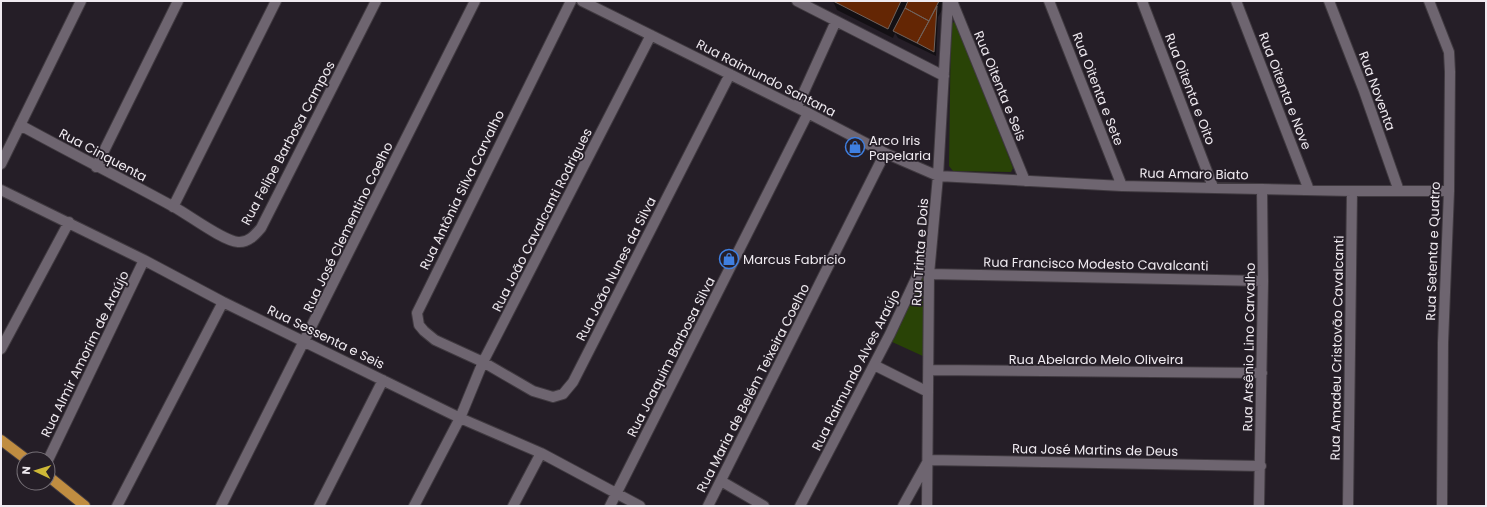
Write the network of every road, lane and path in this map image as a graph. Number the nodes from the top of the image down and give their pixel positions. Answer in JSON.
{"nodes":[{"id":1,"x":82,"y":1,"type":"edge"},
{"id":2,"x":178,"y":1,"type":"edge"},
{"id":3,"x":276,"y":1,"type":"edge"},
{"id":4,"x":376,"y":1,"type":"edge"},
{"id":5,"x":475,"y":1,"type":"edge"},
{"id":6,"x":571,"y":1,"type":"edge"},
{"id":7,"x":582,"y":1,"type":"edge"},
{"id":8,"x":797,"y":1,"type":"edge"},
{"id":9,"x":948,"y":1,"type":"edge"},
{"id":10,"x":952,"y":1,"type":"edge"},
{"id":11,"x":1049,"y":1,"type":"edge"},
{"id":12,"x":1142,"y":1,"type":"edge"},
{"id":13,"x":1236,"y":1,"type":"edge"},
{"id":14,"x":1328,"y":1,"type":"edge"},
{"id":15,"x":1429,"y":1,"type":"edge"},
{"id":16,"x":836,"y":21,"type":"junction"},
{"id":17,"x":651,"y":35,"type":"junction"},
{"id":18,"x":730,"y":74,"type":"junction"},
{"id":19,"x":944,"y":76,"type":"junction"},
{"id":20,"x":796,"y":107,"type":"junction"},
{"id":21,"x":808,"y":112,"type":"junction"},
{"id":22,"x":20,"y":125,"type":"junction"},
{"id":23,"x":885,"y":153,"type":"junction"},
{"id":24,"x":1,"y":164,"type":"edge"},
{"id":25,"x":96,"y":167,"type":"junction"},
{"id":26,"x":938,"y":176,"type":"junction"},
{"id":27,"x":1025,"y":181,"type":"junction"},
{"id":28,"x":1122,"y":186,"type":"junction"},
{"id":29,"x":1213,"y":187,"type":"junction"},
{"id":30,"x":1262,"y":189,"type":"junction"},
{"id":31,"x":1,"y":190,"type":"edge"},
{"id":32,"x":1310,"y":190,"type":"junction"},
{"id":33,"x":1352,"y":191,"type":"junction"},
{"id":34,"x":1399,"y":191,"type":"junction"},
{"id":35,"x":1449,"y":191,"type":"junction"},
{"id":36,"x":174,"y":207,"type":"junction"},
{"id":37,"x":69,"y":222,"type":"junction"},
{"id":38,"x":932,"y":245,"type":"junction"},
{"id":39,"x":144,"y":260,"type":"junction"},
{"id":40,"x":928,"y":274,"type":"junction"},
{"id":41,"x":1264,"y":281,"type":"junction"},
{"id":42,"x":223,"y":302,"type":"junction"},
{"id":43,"x":305,"y":342,"type":"junction"},
{"id":44,"x":1,"y":350,"type":"edge"},
{"id":45,"x":483,"y":362,"type":"junction"},
{"id":46,"x":874,"y":365,"type":"junction"},
{"id":47,"x":929,"y":370,"type":"junction"},
{"id":48,"x":1262,"y":373,"type":"junction"},
{"id":49,"x":383,"y":380,"type":"junction"},
{"id":50,"x":928,"y":392,"type":"junction"},
{"id":51,"x":460,"y":418,"type":"junction"},
{"id":52,"x":1,"y":440,"type":"edge"},
{"id":53,"x":16,"y":451,"type":"edge"},
{"id":54,"x":52,"y":451,"type":"edge"},
{"id":55,"x":541,"y":453,"type":"junction"},
{"id":56,"x":928,"y":460,"type":"junction"},
{"id":57,"x":1261,"y":466,"type":"junction"},
{"id":58,"x":56,"y":482,"type":"edge"},
{"id":59,"x":721,"y":482,"type":"junction"},
{"id":60,"x":617,"y":493,"type":"junction"},
{"id":61,"x":85,"y":506,"type":"edge"},
{"id":62,"x":117,"y":506,"type":"edge"},
{"id":63,"x":221,"y":506,"type":"edge"},
{"id":64,"x":319,"y":506,"type":"edge"},
{"id":65,"x":414,"y":506,"type":"edge"},
{"id":66,"x":513,"y":506,"type":"edge"},
{"id":67,"x":610,"y":506,"type":"edge"},
{"id":68,"x":640,"y":506,"type":"edge"},
{"id":69,"x":708,"y":506,"type":"edge"},
{"id":70,"x":764,"y":506,"type":"edge"},
{"id":71,"x":800,"y":506,"type":"edge"},
{"id":72,"x":903,"y":506,"type":"edge"},
{"id":73,"x":927,"y":506,"type":"edge"},
{"id":74,"x":1259,"y":506,"type":"edge"},
{"id":75,"x":1348,"y":506,"type":"edge"},
{"id":76,"x":1442,"y":506,"type":"edge"}],
"edges":[{"from":1,"to":22,"type":"street"},
{"from":2,"to":25,"type":"street"},
{"from":3,"to":36,"type":"street"},
{"from":4,"to":36,"type":"street","name":"Rua Felipe Barbosa Campos"},
{"from":5,"to":43,"type":"street","name":"Rua José Clementino Coelho"},
{"from":6,"to":45,"type":"street","name":"Rua Antônia Silva Carvalho"},
{"from":7,"to":17,"type":"street","name":"Rua Raimundo Santana"},
{"from":8,"to":16,"type":"street"},
{"from":9,"to":19,"type":"street","name":"Rua Trinta e Dois"},
{"from":10,"to":27,"type":"street","name":"Rua Oitenta e Seis"},
{"from":11,"to":28,"type":"street","name":"Rua Oitenta e Sete"},
{"from":12,"to":29,"type":"street","name":"Rua Oitenta e Oito"},
{"from":13,"to":32,"type":"street","name":"Rua Oitenta e Nove"},
{"from":14,"to":34,"type":"street","name":"Rua Noventa"},
{"from":15,"to":35,"type":"street","name":"Rua Setenta e Quatro"},
{"from":16,"to":19,"type":"street"},
{"from":16,"to":20,"type":"street"},
{"from":17,"to":18,"type":"street","name":"Rua Raimundo Santana"},
{"from":17,"to":45,"type":"street","name":"Rua João Cavalcanti Rodrigues"},
{"from":18,"to":20,"type":"street","name":"Rua Raimundo Santana"},
{"from":18,"to":45,"type":"street","name":"Rua João Nunes da Silva"},
{"from":19,"to":26,"type":"street","name":"Rua Trinta e Dois"},
{"from":20,"to":21,"type":"street","name":"Rua Raimundo Santana"},
{"from":21,"to":23,"type":"street","name":"Rua Raimundo Santana"},
{"from":21,"to":60,"type":"street","name":"Rua Joaquim Barbosa Silva"},
{"from":22,"to":24,"type":"street"},
{"from":22,"to":25,"type":"street","name":"Rua Cinquenta"},
{"from":23,"to":26,"type":"street","name":"Rua Raimundo Santana"},
{"from":23,"to":59,"type":"street","name":"Rua Maria de Belém Teixeira Coelho"},
{"from":25,"to":36,"type":"street","name":"Rua Cinquenta"},
{"from":26,"to":27,"type":"street","name":"Rua Amaro Biato"},
{"from":26,"to":38,"type":"street","name":"Rua Trinta e Dois"},
{"from":27,"to":28,"type":"street","name":"Rua Amaro Biato"},
{"from":28,"to":29,"type":"street","name":"Rua Amaro Biato"},
{"from":29,"to":30,"type":"street","name":"Rua Amaro Biato"},
{"from":30,"to":32,"type":"street","name":"Rua Amaro Biato"},
{"from":30,"to":41,"type":"street","name":"Rua Arsênio Lino Carvalho"},
{"from":31,"to":37,"type":"street","name":"Rua Sessenta e Seis"},
{"from":32,"to":33,"type":"street","name":"Rua Amaro Biato"},
{"from":33,"to":34,"type":"street","name":"Rua Amaro Biato"},
{"from":33,"to":75,"type":"street","name":"Rua Amadeu Cristovão Cavalcanti"},
{"from":34,"to":35,"type":"street","name":"Rua Amaro Biato"},
{"from":35,"to":76,"type":"street","name":"Rua Setenta e Quatro"},
{"from":37,"to":39,"type":"street","name":"Rua Sessenta e Seis"},
{"from":37,"to":44,"type":"street"},
{"from":38,"to":40,"type":"street","name":"Rua Trinta e Dois"},
{"from":38,"to":46,"type":"street","name":"Rua Raimundo Alves Araújo"},
{"from":39,"to":42,"type":"street","name":"Rua Sessenta e Seis"},
{"from":39,"to":54,"type":"street","name":"Rua Almir Amorim de Araújo"},
{"from":40,"to":41,"type":"street","name":"Rua Francisco Modesto Cavalcanti"},
{"from":40,"to":47,"type":"street","name":"Rua Trinta e Dois"},
{"from":41,"to":48,"type":"street","name":"Rua Arsênio Lino Carvalho"},
{"from":42,"to":43,"type":"street","name":"Rua Sessenta e Seis"},
{"from":42,"to":62,"type":"street"},
{"from":43,"to":49,"type":"street","name":"Rua Sessenta e Seis"},
{"from":43,"to":63,"type":"street","name":"Rua José Clementino Coelho"},
{"from":45,"to":51,"type":"street","name":"Rua João Cavalcanti Rodrigues"},
{"from":46,"to":50,"type":"street"},
{"from":46,"to":71,"type":"street","name":"Rua Raimundo Alves Araújo"},
{"from":47,"to":48,"type":"street","name":"Rua Abelardo Melo Oliveira"},
{"from":47,"to":50,"type":"street","name":"Rua Trinta e Dois"},
{"from":48,"to":57,"type":"street","name":"Rua Arsênio Lino Carvalho"},
{"from":49,"to":51,"type":"street","name":"Rua Sessenta e Seis"},
{"from":49,"to":64,"type":"street"},
{"from":50,"to":56,"type":"street","name":"Rua Trinta e Dois"},
{"from":51,"to":55,"type":"street","name":"Rua Sessenta e Seis"},
{"from":51,"to":65,"type":"street","name":"Rua João Cavalcanti Rodrigues"},
{"from":52,"to":53,"type":"main road"},
{"from":55,"to":60,"type":"street","name":"Rua Sessenta e Seis"},
{"from":55,"to":66,"type":"street"},
{"from":56,"to":57,"type":"street","name":"Rua José Martins de Deus"},
{"from":56,"to":72,"type":"street"},
{"from":56,"to":73,"type":"street","name":"Rua Trinta e Dois"},
{"from":57,"to":74,"type":"street","name":"Rua Arsênio Lino Carvalho"},
{"from":58,"to":61,"type":"main road"},
{"from":59,"to":69,"type":"street","name":"Rua Maria de Belém Teixeira Coelho"},
{"from":59,"to":70,"type":"street"},
{"from":60,"to":67,"type":"street","name":"Rua Joaquim Barbosa Silva"},
{"from":60,"to":68,"type":"street","name":"Rua Sessenta e Seis"}]}
